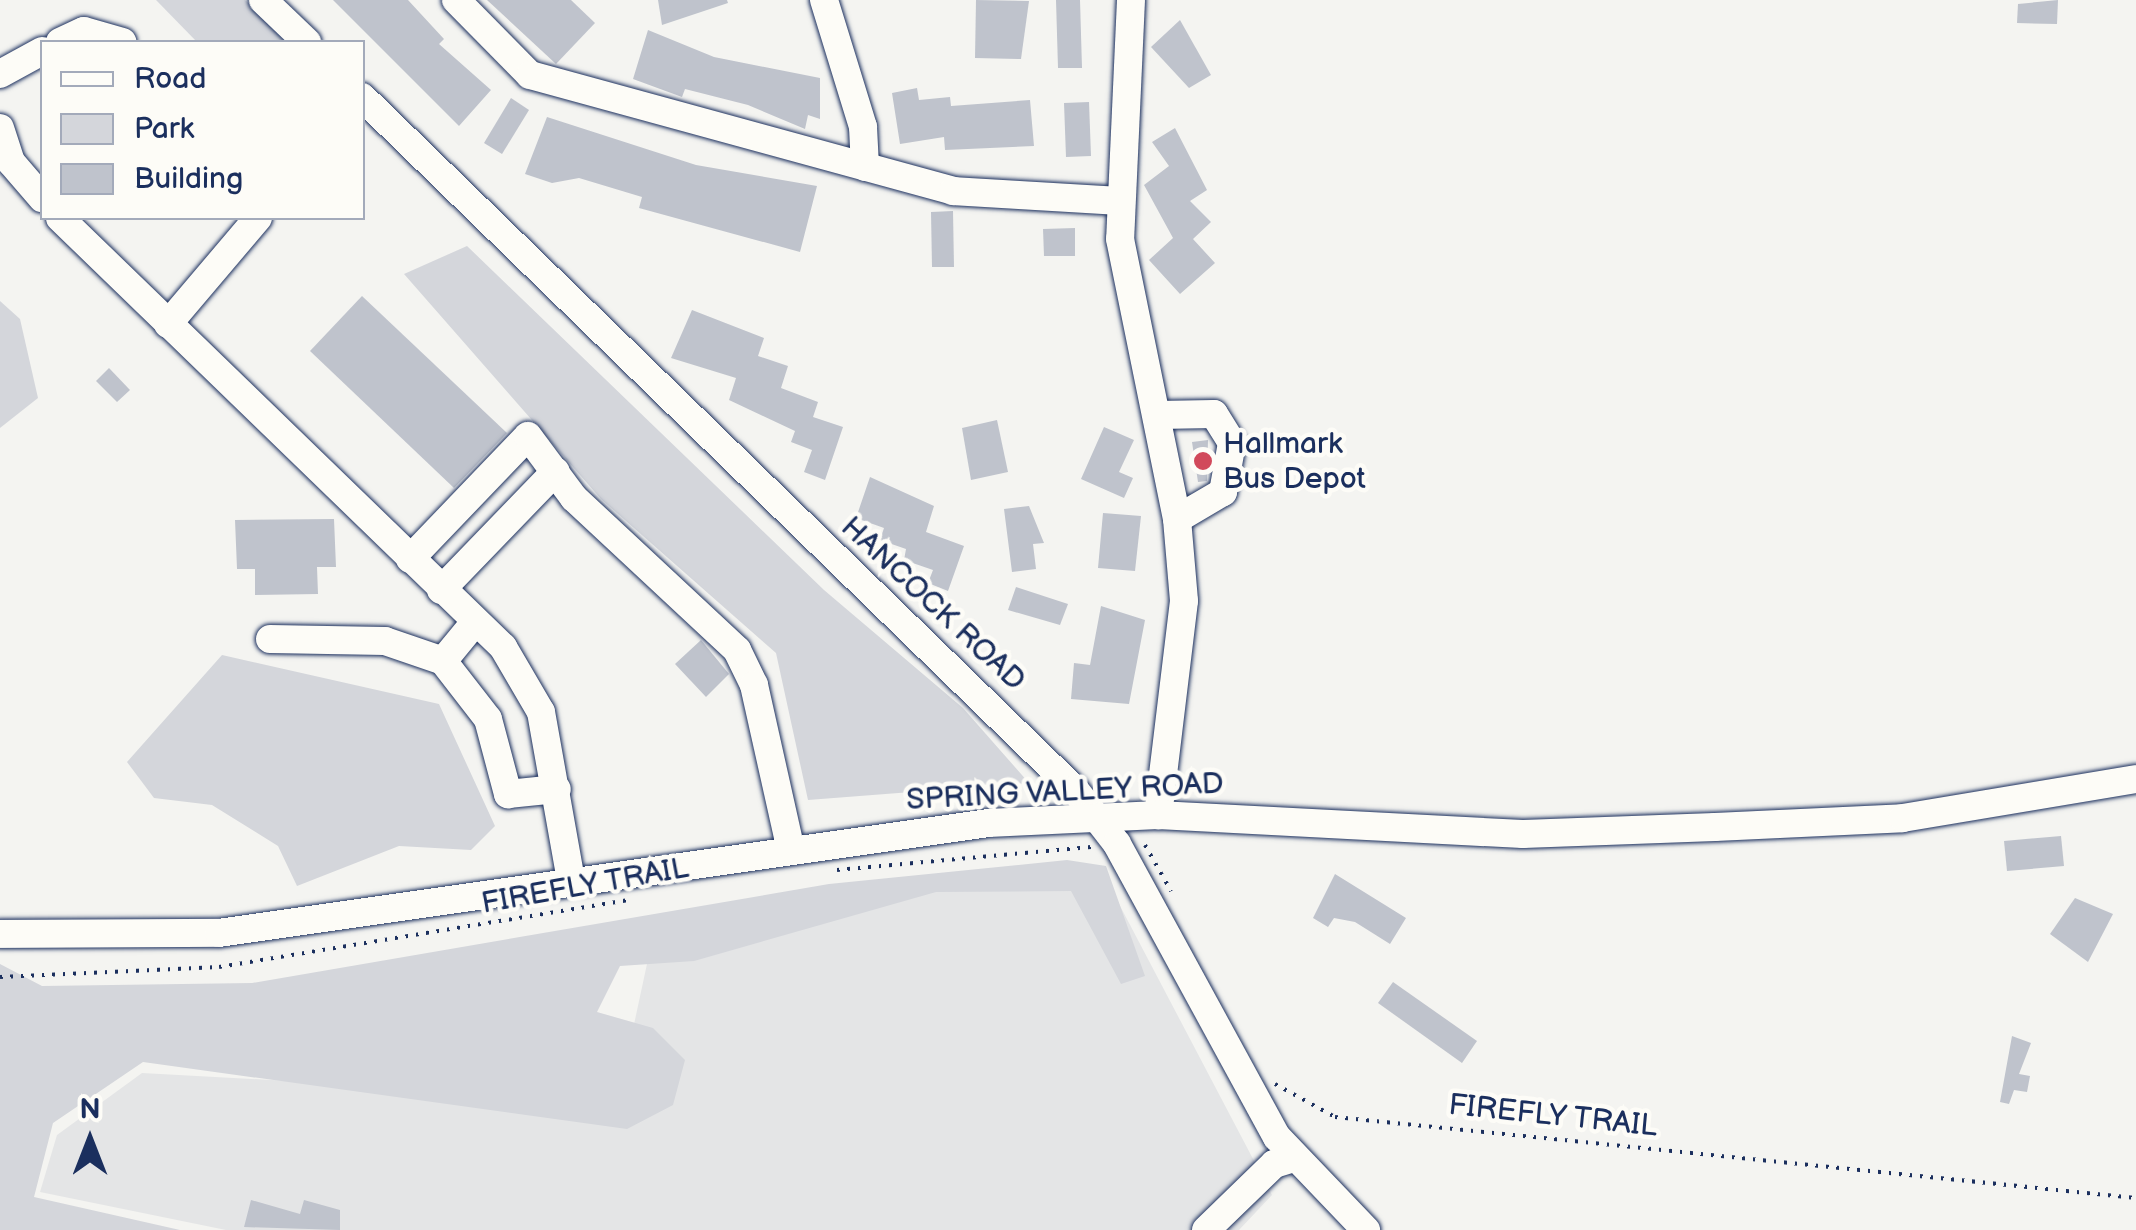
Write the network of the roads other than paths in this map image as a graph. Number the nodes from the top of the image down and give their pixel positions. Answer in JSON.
{"nodes":[{"id":1,"x":263,"y":0,"type":"edge"},
{"id":2,"x":456,"y":0,"type":"edge"},
{"id":3,"x":824,"y":0,"type":"edge"},
{"id":4,"x":1132,"y":0,"type":"edge"},
{"id":5,"x":64,"y":40,"type":"edge"},
{"id":6,"x":115,"y":40,"type":"edge"},
{"id":7,"x":305,"y":40,"type":"edge"},
{"id":8,"x":40,"y":52,"type":"edge"},
{"id":9,"x":0,"y":74,"type":"edge"},
{"id":10,"x":365,"y":100,"type":"edge"},
{"id":11,"x":0,"y":128,"type":"edge"},
{"id":12,"x":865,"y":167,"type":"junction"},
{"id":13,"x":40,"y":196,"type":"edge"},
{"id":14,"x":1119,"y":200,"type":"junction"},
{"id":15,"x":62,"y":220,"type":"edge"},
{"id":16,"x":256,"y":220,"type":"edge"},
{"id":17,"x":168,"y":324,"type":"junction"},
{"id":18,"x":1158,"y":416,"type":"junction"},
{"id":19,"x":556,"y":471,"type":"junction"},
{"id":20,"x":1178,"y":519,"type":"junction"},
{"id":21,"x":410,"y":559,"type":"junction"},
{"id":22,"x":441,"y":590,"type":"junction"},
{"id":23,"x":475,"y":622,"type":"junction"},
{"id":24,"x":270,"y":639,"type":"dead end"},
{"id":25,"x":444,"y":661,"type":"junction"},
{"id":26,"x":2136,"y":779,"type":"edge"},
{"id":27,"x":557,"y":789,"type":"junction"},
{"id":28,"x":1167,"y":815,"type":"junction"},
{"id":29,"x":1096,"y":817,"type":"junction"},
{"id":30,"x":1122,"y":845,"type":"junction"},
{"id":31,"x":790,"y":846,"type":"junction"},
{"id":32,"x":571,"y":880,"type":"junction"},
{"id":33,"x":0,"y":934,"type":"edge"},
{"id":34,"x":1294,"y":1158,"type":"junction"},
{"id":35,"x":1206,"y":1230,"type":"edge"},
{"id":36,"x":1366,"y":1230,"type":"edge"}],
"edges":[{"from":1,"to":7,"type":"street"},
{"from":2,"to":12,"type":"street"},
{"from":3,"to":12,"type":"street"},
{"from":4,"to":14,"type":"street"},
{"from":5,"to":6,"type":"street"},
{"from":8,"to":9,"type":"street"},
{"from":10,"to":29,"type":"street","name":"HANCOCK ROAD"},
{"from":11,"to":13,"type":"street"},
{"from":12,"to":14,"type":"street"},
{"from":14,"to":18,"type":"street"},
{"from":15,"to":17,"type":"street"},
{"from":16,"to":17,"type":"street"},
{"from":17,"to":21,"type":"street"},
{"from":18,"to":20,"type":"street"},
{"from":18,"to":20,"type":"street"},
{"from":19,"to":21,"type":"street"},
{"from":19,"to":22,"type":"street"},
{"from":19,"to":31,"type":"street"},
{"from":20,"to":28,"type":"street"},
{"from":21,"to":22,"type":"street"},
{"from":22,"to":23,"type":"street"},
{"from":23,"to":25,"type":"street"},
{"from":23,"to":27,"type":"street"},
{"from":24,"to":25,"type":"street"},
{"from":25,"to":27,"type":"street"},
{"from":26,"to":28,"type":"street","name":"SPRING VALLEY ROAD"},
{"from":27,"to":32,"type":"street"},
{"from":28,"to":29,"type":"street","name":"SPRING VALLEY ROAD"},
{"from":28,"to":30,"type":"street"},
{"from":29,"to":30,"type":"street","name":"HANCOCK ROAD"},
{"from":29,"to":31,"type":"street","name":"SPRING VALLEY ROAD"},
{"from":30,"to":34,"type":"street","name":"HANCOCK ROAD"},
{"from":31,"to":32,"type":"street","name":"SPRING VALLEY ROAD"},
{"from":32,"to":33,"type":"street","name":"SPRING VALLEY ROAD"},
{"from":34,"to":35,"type":"street"},
{"from":34,"to":36,"type":"street","name":"HANCOCK ROAD"}]}
